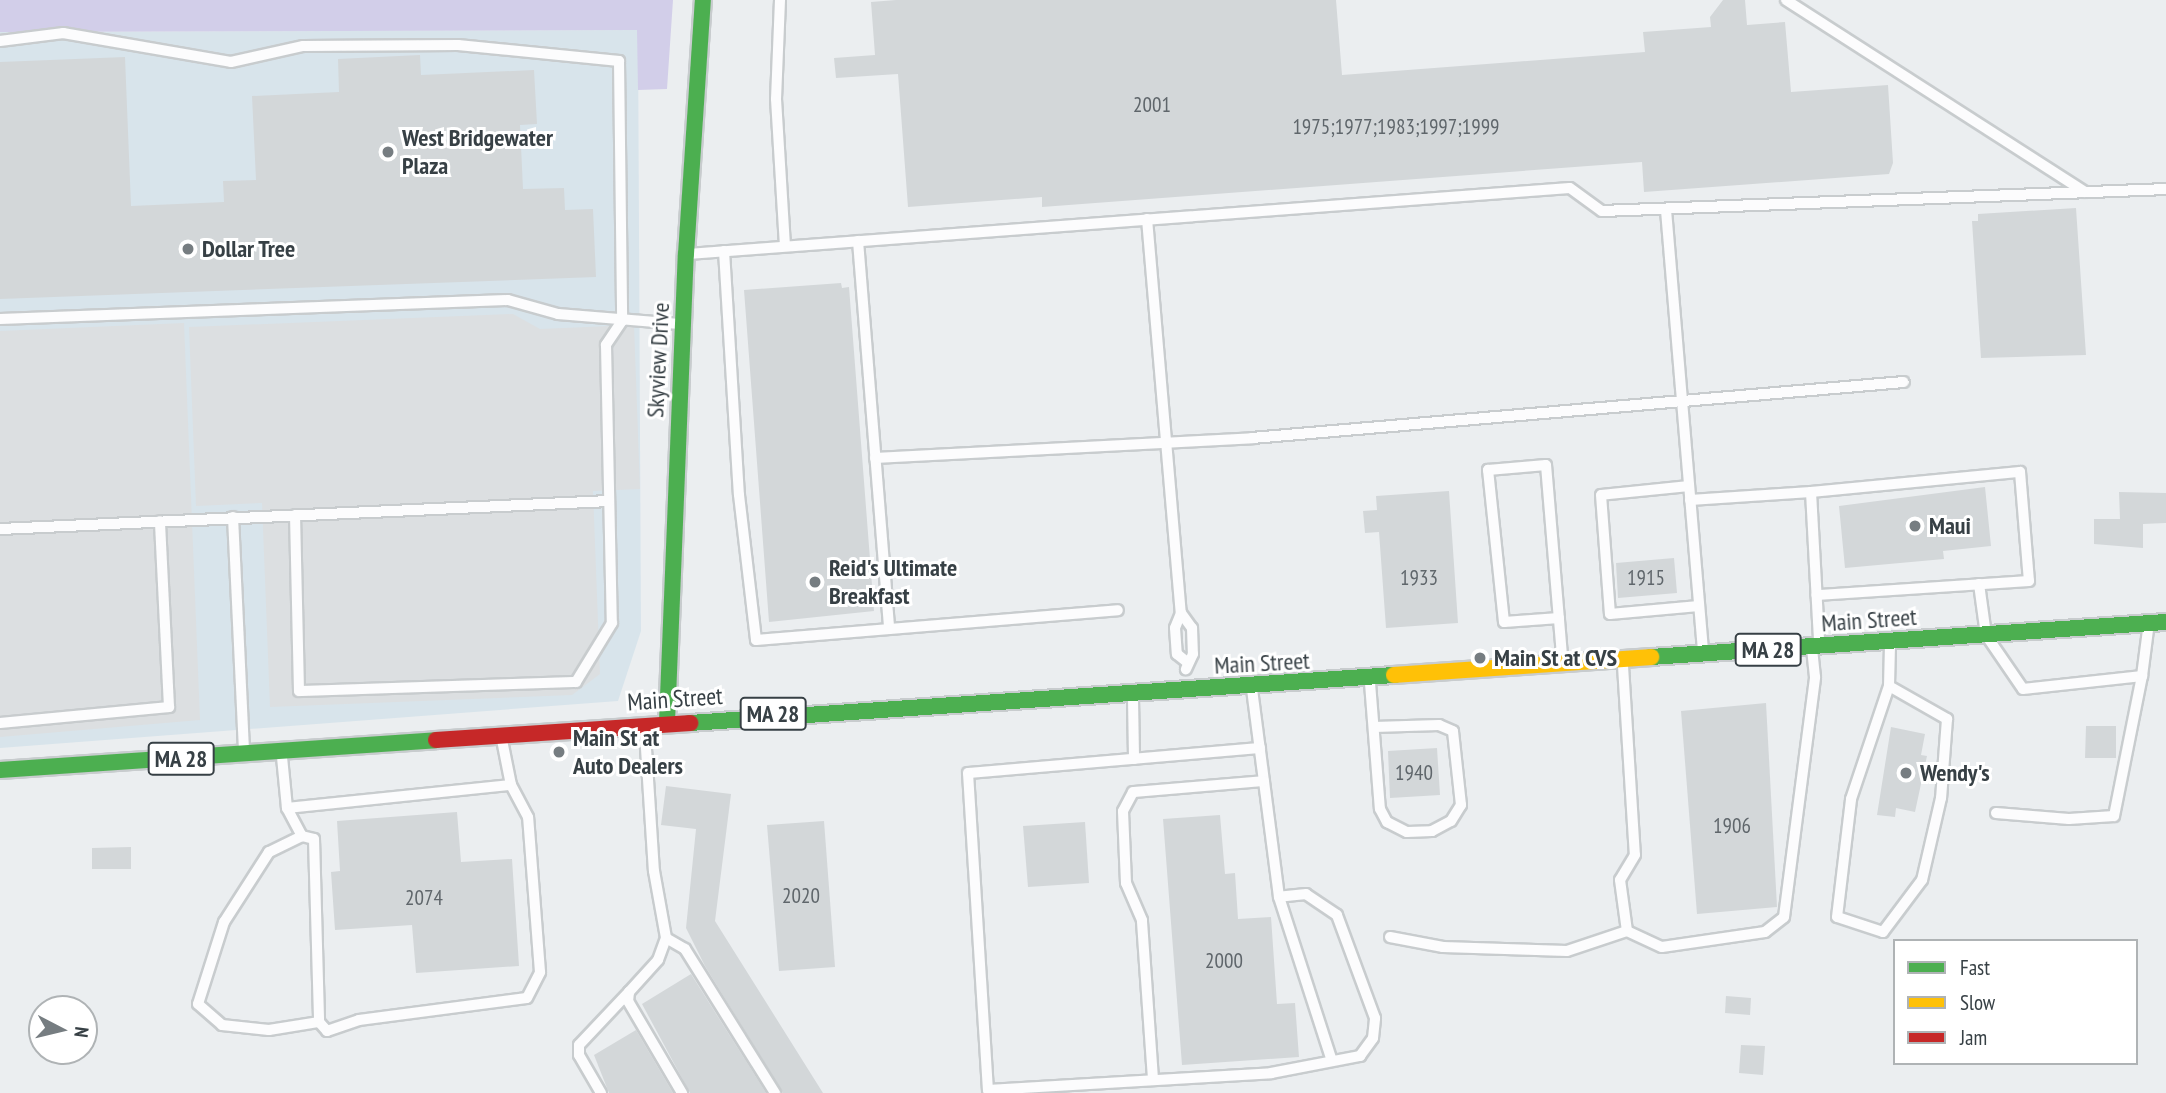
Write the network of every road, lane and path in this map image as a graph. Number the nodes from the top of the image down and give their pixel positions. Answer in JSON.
{"nodes":[{"id":1,"x":703,"y":0,"type":"edge"},
{"id":2,"x":780,"y":0,"type":"edge"},
{"id":3,"x":1786,"y":0,"type":"edge"},
{"id":4,"x":0,"y":41,"type":"edge"},
{"id":5,"x":2166,"y":189,"type":"edge"},
{"id":6,"x":2085,"y":192,"type":"junction"},
{"id":7,"x":1666,"y":210,"type":"junction"},
{"id":8,"x":1147,"y":219,"type":"junction"},
{"id":9,"x":858,"y":241,"type":"junction"},
{"id":10,"x":785,"y":246,"type":"junction"},
{"id":11,"x":724,"y":251,"type":"junction"},
{"id":12,"x":685,"y":254,"type":"junction"},
{"id":13,"x":0,"y":319,"type":"edge"},
{"id":14,"x":622,"y":321,"type":"junction"},
{"id":15,"x":682,"y":324,"type":"junction"},
{"id":16,"x":1904,"y":383,"type":"dead end"},
{"id":17,"x":1681,"y":401,"type":"junction"},
{"id":18,"x":1165,"y":441,"type":"junction"},
{"id":19,"x":875,"y":458,"type":"junction"},
{"id":20,"x":1689,"y":486,"type":"junction"},
{"id":21,"x":1811,"y":492,"type":"junction"},
{"id":22,"x":609,"y":500,"type":"junction"},
{"id":23,"x":1690,"y":500,"type":"junction"},
{"id":24,"x":295,"y":516,"type":"junction"},
{"id":25,"x":233,"y":517,"type":"junction"},
{"id":26,"x":160,"y":521,"type":"junction"},
{"id":27,"x":0,"y":529,"type":"edge"},
{"id":28,"x":1979,"y":584,"type":"junction"},
{"id":29,"x":1816,"y":595,"type":"junction"},
{"id":30,"x":1699,"y":606,"type":"junction"},
{"id":31,"x":1118,"y":610,"type":"dead end"},
{"id":32,"x":1181,"y":614,"type":"junction"},
{"id":33,"x":1559,"y":618,"type":"junction"},
{"id":34,"x":2166,"y":621,"type":"edge"},
{"id":35,"x":2149,"y":623,"type":"junction"},
{"id":36,"x":889,"y":629,"type":"junction"},
{"id":37,"x":1986,"y":635,"type":"junction"},
{"id":38,"x":1890,"y":642,"type":"junction"},
{"id":39,"x":1815,"y":647,"type":"junction"},
{"id":40,"x":1703,"y":655,"type":"junction"},
{"id":41,"x":1622,"y":660,"type":"junction"},
{"id":42,"x":1187,"y":662,"type":"junction"},
{"id":43,"x":1563,"y":663,"type":"junction"},
{"id":44,"x":2142,"y":676,"type":"junction"},
{"id":45,"x":1370,"y":680,"type":"junction"},
{"id":46,"x":1252,"y":686,"type":"junction"},
{"id":47,"x":1889,"y":686,"type":"junction"},
{"id":48,"x":1186,"y":689,"type":"junction"},
{"id":49,"x":1132,"y":692,"type":"junction"},
{"id":50,"x":667,"y":722,"type":"junction"},
{"id":51,"x":0,"y":723,"type":"edge"},
{"id":52,"x":644,"y":724,"type":"junction"},
{"id":53,"x":1374,"y":727,"type":"junction"},
{"id":54,"x":501,"y":734,"type":"junction"},
{"id":55,"x":1260,"y":748,"type":"junction"},
{"id":56,"x":281,"y":751,"type":"junction"},
{"id":57,"x":244,"y":754,"type":"junction"},
{"id":58,"x":1134,"y":759,"type":"junction"},
{"id":59,"x":0,"y":770,"type":"edge"},
{"id":60,"x":1264,"y":781,"type":"junction"},
{"id":61,"x":511,"y":785,"type":"junction"},
{"id":62,"x":287,"y":808,"type":"junction"},
{"id":63,"x":1996,"y":813,"type":"dead end"},
{"id":64,"x":302,"y":836,"type":"junction"},
{"id":65,"x":1279,"y":897,"type":"junction"},
{"id":66,"x":1628,"y":931,"type":"junction"},
{"id":67,"x":1390,"y":937,"type":"dead end"},
{"id":68,"x":666,"y":938,"type":"junction"},
{"id":69,"x":629,"y":992,"type":"junction"},
{"id":70,"x":319,"y":1022,"type":"junction"},
{"id":71,"x":1332,"y":1061,"type":"junction"},
{"id":72,"x":1153,"y":1079,"type":"junction"},
{"id":73,"x":601,"y":1093,"type":"edge"},
{"id":74,"x":682,"y":1093,"type":"edge"},
{"id":75,"x":775,"y":1093,"type":"edge"}],
"edges":[{"from":1,"to":12,"type":"main road","name":"Skyview Drive"},
{"from":2,"to":10,"type":"lane"},
{"from":3,"to":6,"type":"lane"},
{"from":4,"to":14,"type":"lane"},
{"from":5,"to":6,"type":"lane"},
{"from":6,"to":7,"type":"lane"},
{"from":7,"to":8,"type":"lane"},
{"from":7,"to":17,"type":"lane"},
{"from":8,"to":9,"type":"lane"},
{"from":8,"to":18,"type":"lane"},
{"from":9,"to":10,"type":"lane"},
{"from":9,"to":19,"type":"lane"},
{"from":10,"to":11,"type":"lane"},
{"from":11,"to":12,"type":"lane"},
{"from":11,"to":36,"type":"lane"},
{"from":12,"to":15,"type":"main road","name":"Skyview Drive"},
{"from":13,"to":14,"type":"lane"},
{"from":14,"to":15,"type":"lane"},
{"from":14,"to":22,"type":"lane"},
{"from":15,"to":50,"type":"main road","name":"Skyview Drive"},
{"from":16,"to":17,"type":"lane"},
{"from":17,"to":18,"type":"lane"},
{"from":17,"to":20,"type":"lane"},
{"from":18,"to":19,"type":"lane"},
{"from":18,"to":32,"type":"lane"},
{"from":19,"to":36,"type":"lane"},
{"from":20,"to":23,"type":"lane"},
{"from":20,"to":30,"type":"lane"},
{"from":21,"to":23,"type":"lane"},
{"from":21,"to":28,"type":"lane"},
{"from":21,"to":29,"type":"lane"},
{"from":22,"to":24,"type":"lane"},
{"from":22,"to":24,"type":"lane"},
{"from":23,"to":30,"type":"lane"},
{"from":24,"to":25,"type":"lane"},
{"from":25,"to":26,"type":"lane"},
{"from":25,"to":57,"type":"lane"},
{"from":26,"to":27,"type":"lane"},
{"from":26,"to":51,"type":"lane"},
{"from":28,"to":29,"type":"lane"},
{"from":28,"to":37,"type":"lane"},
{"from":29,"to":39,"type":"lane"},
{"from":30,"to":40,"type":"lane"},
{"from":31,"to":36,"type":"lane"},
{"from":32,"to":42,"type":"lane"},
{"from":32,"to":42,"type":"lane"},
{"from":33,"to":33,"type":"lane"},
{"from":33,"to":43,"type":"lane"},
{"from":34,"to":35,"type":"main road","name":"Main Street","number":"MA 28"},
{"from":35,"to":37,"type":"main road","name":"Main Street","number":"MA 28"},
{"from":35,"to":44,"type":"lane"},
{"from":37,"to":38,"type":"main road","name":"Main Street","number":"MA 28"},
{"from":37,"to":44,"type":"lane"},
{"from":38,"to":39,"type":"main road","name":"Main Street","number":"MA 28"},
{"from":38,"to":47,"type":"lane"},
{"from":39,"to":40,"type":"main road","name":"Main Street","number":"MA 28"},
{"from":39,"to":66,"type":"lane"},
{"from":40,"to":41,"type":"main road","name":"Main Street","number":"MA 28"},
{"from":41,"to":43,"type":"main road","name":"Main Street","number":"MA 28"},
{"from":41,"to":66,"type":"lane"},
{"from":42,"to":48,"type":"lane"},
{"from":43,"to":45,"type":"main road","name":"Main Street","number":"MA 28"},
{"from":44,"to":63,"type":"lane"},
{"from":45,"to":46,"type":"main road","name":"Main Street","number":"MA 28"},
{"from":45,"to":53,"type":"lane"},
{"from":46,"to":48,"type":"main road","name":"Main Street","number":"MA 28"},
{"from":46,"to":55,"type":"lane"},
{"from":47,"to":47,"type":"lane"},
{"from":48,"to":49,"type":"main road","name":"Main Street","number":"MA 28"},
{"from":49,"to":50,"type":"main road","name":"Main Street","number":"MA 28"},
{"from":49,"to":58,"type":"lane"},
{"from":50,"to":52,"type":"main road","name":"Main Street","number":"MA 28"},
{"from":52,"to":54,"type":"main road","name":"Main Street","number":"MA 28"},
{"from":52,"to":68,"type":"lane"},
{"from":53,"to":53,"type":"lane"},
{"from":54,"to":56,"type":"main road","name":"Main Street","number":"MA 28"},
{"from":54,"to":61,"type":"lane"},
{"from":55,"to":58,"type":"lane"},
{"from":55,"to":60,"type":"lane"},
{"from":56,"to":57,"type":"main road","number":"MA 28"},
{"from":56,"to":62,"type":"lane"},
{"from":57,"to":59,"type":"main road","number":"MA 28"},
{"from":58,"to":72,"type":"lane"},
{"from":60,"to":65,"type":"lane"},
{"from":60,"to":72,"type":"lane"},
{"from":61,"to":62,"type":"lane"},
{"from":61,"to":70,"type":"lane"},
{"from":62,"to":64,"type":"lane"},
{"from":64,"to":70,"type":"lane"},
{"from":64,"to":70,"type":"lane"},
{"from":65,"to":71,"type":"lane"},
{"from":65,"to":71,"type":"lane"},
{"from":66,"to":67,"type":"lane"},
{"from":68,"to":69,"type":"lane"},
{"from":68,"to":75,"type":"lane"},
{"from":69,"to":73,"type":"lane"},
{"from":69,"to":74,"type":"lane"},
{"from":71,"to":72,"type":"lane"}]}
